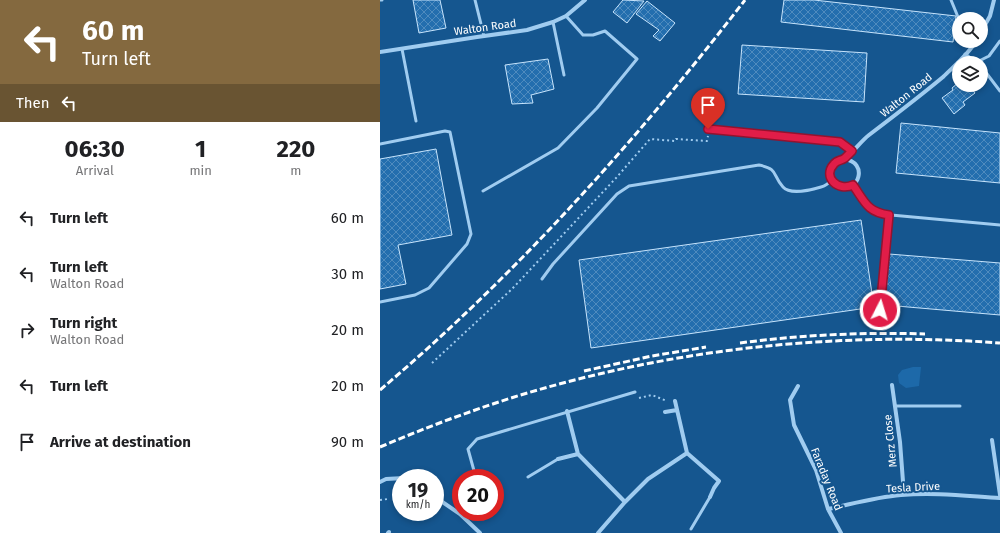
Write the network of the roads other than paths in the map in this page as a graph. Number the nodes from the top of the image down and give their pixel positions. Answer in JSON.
{"nodes":[{"id":1,"x":475,"y":0,"type":"edge"},
{"id":2,"x":585,"y":0,"type":"edge"},
{"id":3,"x":951,"y":0,"type":"edge"},
{"id":4,"x":994,"y":0,"type":"edge"},
{"id":5,"x":956,"y":12,"type":"edge"},
{"id":6,"x":566,"y":16,"type":"junction"},
{"id":7,"x":988,"y":19,"type":"edge"},
{"id":8,"x":554,"y":22,"type":"junction"},
{"id":9,"x":484,"y":36,"type":"junction"},
{"id":10,"x":1000,"y":41,"type":"edge"},
{"id":11,"x":970,"y":48,"type":"edge"},
{"id":12,"x":402,"y":49,"type":"junction"},
{"id":13,"x":380,"y":52,"type":"edge"},
{"id":14,"x":965,"y":54,"type":"junction"},
{"id":15,"x":968,"y":56,"type":"edge"},
{"id":16,"x":988,"y":56,"type":"edge"},
{"id":17,"x":564,"y":75,"type":"dead end"},
{"id":18,"x":988,"y":75,"type":"edge"},
{"id":19,"x":1000,"y":91,"type":"edge"},
{"id":20,"x":416,"y":121,"type":"dead end"},
{"id":21,"x":708,"y":129,"type":"road end"},
{"id":22,"x":380,"y":144,"type":"edge"},
{"id":23,"x":852,"y":151,"type":"junction"},
{"id":24,"x":844,"y":159,"type":"junction"},
{"id":25,"x":832,"y":180,"type":"junction"},
{"id":26,"x":853,"y":185,"type":"junction"},
{"id":27,"x":483,"y":191,"type":"dead end"},
{"id":28,"x":889,"y":215,"type":"junction"},
{"id":29,"x":1000,"y":225,"type":"edge"},
{"id":30,"x":542,"y":279,"type":"dead end"},
{"id":31,"x":380,"y":302,"type":"edge"},
{"id":32,"x":880,"y":310,"type":"dead end"},
{"id":33,"x":892,"y":385,"type":"dead end"},
{"id":34,"x":798,"y":386,"type":"dead end"},
{"id":35,"x":635,"y":392,"type":"road end"},
{"id":36,"x":675,"y":401,"type":"road end"},
{"id":37,"x":896,"y":406,"type":"junction"},
{"id":38,"x":960,"y":406,"type":"dead end"},
{"id":39,"x":677,"y":410,"type":"junction"},
{"id":40,"x":567,"y":411,"type":"junction"},
{"id":41,"x":665,"y":412,"type":"dead end"},
{"id":42,"x":992,"y":440,"type":"dead end"},
{"id":43,"x":687,"y":453,"type":"junction"},
{"id":44,"x":578,"y":454,"type":"junction"},
{"id":45,"x":558,"y":459,"type":"joint"},
{"id":46,"x":474,"y":469,"type":"edge"},
{"id":47,"x":528,"y":477,"type":"dead end"},
{"id":48,"x":392,"y":479,"type":"edge"},
{"id":49,"x":380,"y":482,"type":"edge"},
{"id":50,"x":904,"y":495,"type":"junction"},
{"id":51,"x":1000,"y":495,"type":"edge"},
{"id":52,"x":710,"y":497,"type":"joint"},
{"id":53,"x":1000,"y":498,"type":"edge"},
{"id":54,"x":625,"y":502,"type":"junction"},
{"id":55,"x":828,"y":509,"type":"junction"},
{"id":56,"x":468,"y":521,"type":"edge"},
{"id":57,"x":691,"y":529,"type":"dead end"},
{"id":58,"x":480,"y":533,"type":"edge"},
{"id":59,"x":598,"y":533,"type":"edge"},
{"id":60,"x":841,"y":533,"type":"edge"}],
"edges":[{"from":1,"to":9,"type":"lane"},
{"from":2,"to":6,"type":"street","name":"Walton Road"},
{"from":3,"to":5,"type":"lane"},
{"from":4,"to":7,"type":"street"},
{"from":6,"to":8,"type":"street","name":"Walton Road"},
{"from":6,"to":27,"type":"lane"},
{"from":8,"to":9,"type":"street","name":"Walton Road"},
{"from":8,"to":17,"type":"lane"},
{"from":9,"to":12,"type":"street","name":"Walton Road"},
{"from":10,"to":16,"type":"lane"},
{"from":11,"to":14,"type":"street","name":"Walton Road"},
{"from":12,"to":13,"type":"street","name":"Walton Road"},
{"from":12,"to":20,"type":"lane"},
{"from":14,"to":15,"type":"lane"},
{"from":14,"to":23,"type":"street","name":"Walton Road"},
{"from":18,"to":19,"type":"lane"},
{"from":21,"to":23,"type":"lane"},
{"from":22,"to":31,"type":"lane"},
{"from":23,"to":24,"type":"street","name":"Walton Road"},
{"from":24,"to":25,"type":"street","name":"Walton Road"},
{"from":24,"to":26,"type":"street"},
{"from":25,"to":26,"type":"street"},
{"from":25,"to":30,"type":"lane"},
{"from":26,"to":28,"type":"lane"},
{"from":28,"to":29,"type":"lane"},
{"from":28,"to":32,"type":"lane"},
{"from":33,"to":37,"type":"street","name":"Merz Close"},
{"from":34,"to":55,"type":"street","name":"Faraday Road"},
{"from":35,"to":40,"type":"lane"},
{"from":36,"to":39,"type":"street"},
{"from":37,"to":38,"type":"lane"},
{"from":37,"to":50,"type":"street","name":"Merz Close"},
{"from":39,"to":41,"type":"street"},
{"from":39,"to":43,"type":"street"},
{"from":40,"to":44,"type":"street"},
{"from":40,"to":46,"type":"lane"},
{"from":42,"to":51,"type":"street"},
{"from":43,"to":52,"type":"street"},
{"from":43,"to":54,"type":"street"},
{"from":44,"to":45,"type":"street"},
{"from":44,"to":54,"type":"street"},
{"from":45,"to":47,"type":"lane"},
{"from":48,"to":49,"type":"street"},
{"from":50,"to":53,"type":"street","name":"Tesla Drive"},
{"from":50,"to":55,"type":"street","name":"Tesla Drive"},
{"from":52,"to":57,"type":"lane"},
{"from":54,"to":59,"type":"street"},
{"from":55,"to":60,"type":"street","name":"Faraday Road"},
{"from":56,"to":58,"type":"street"}]}
